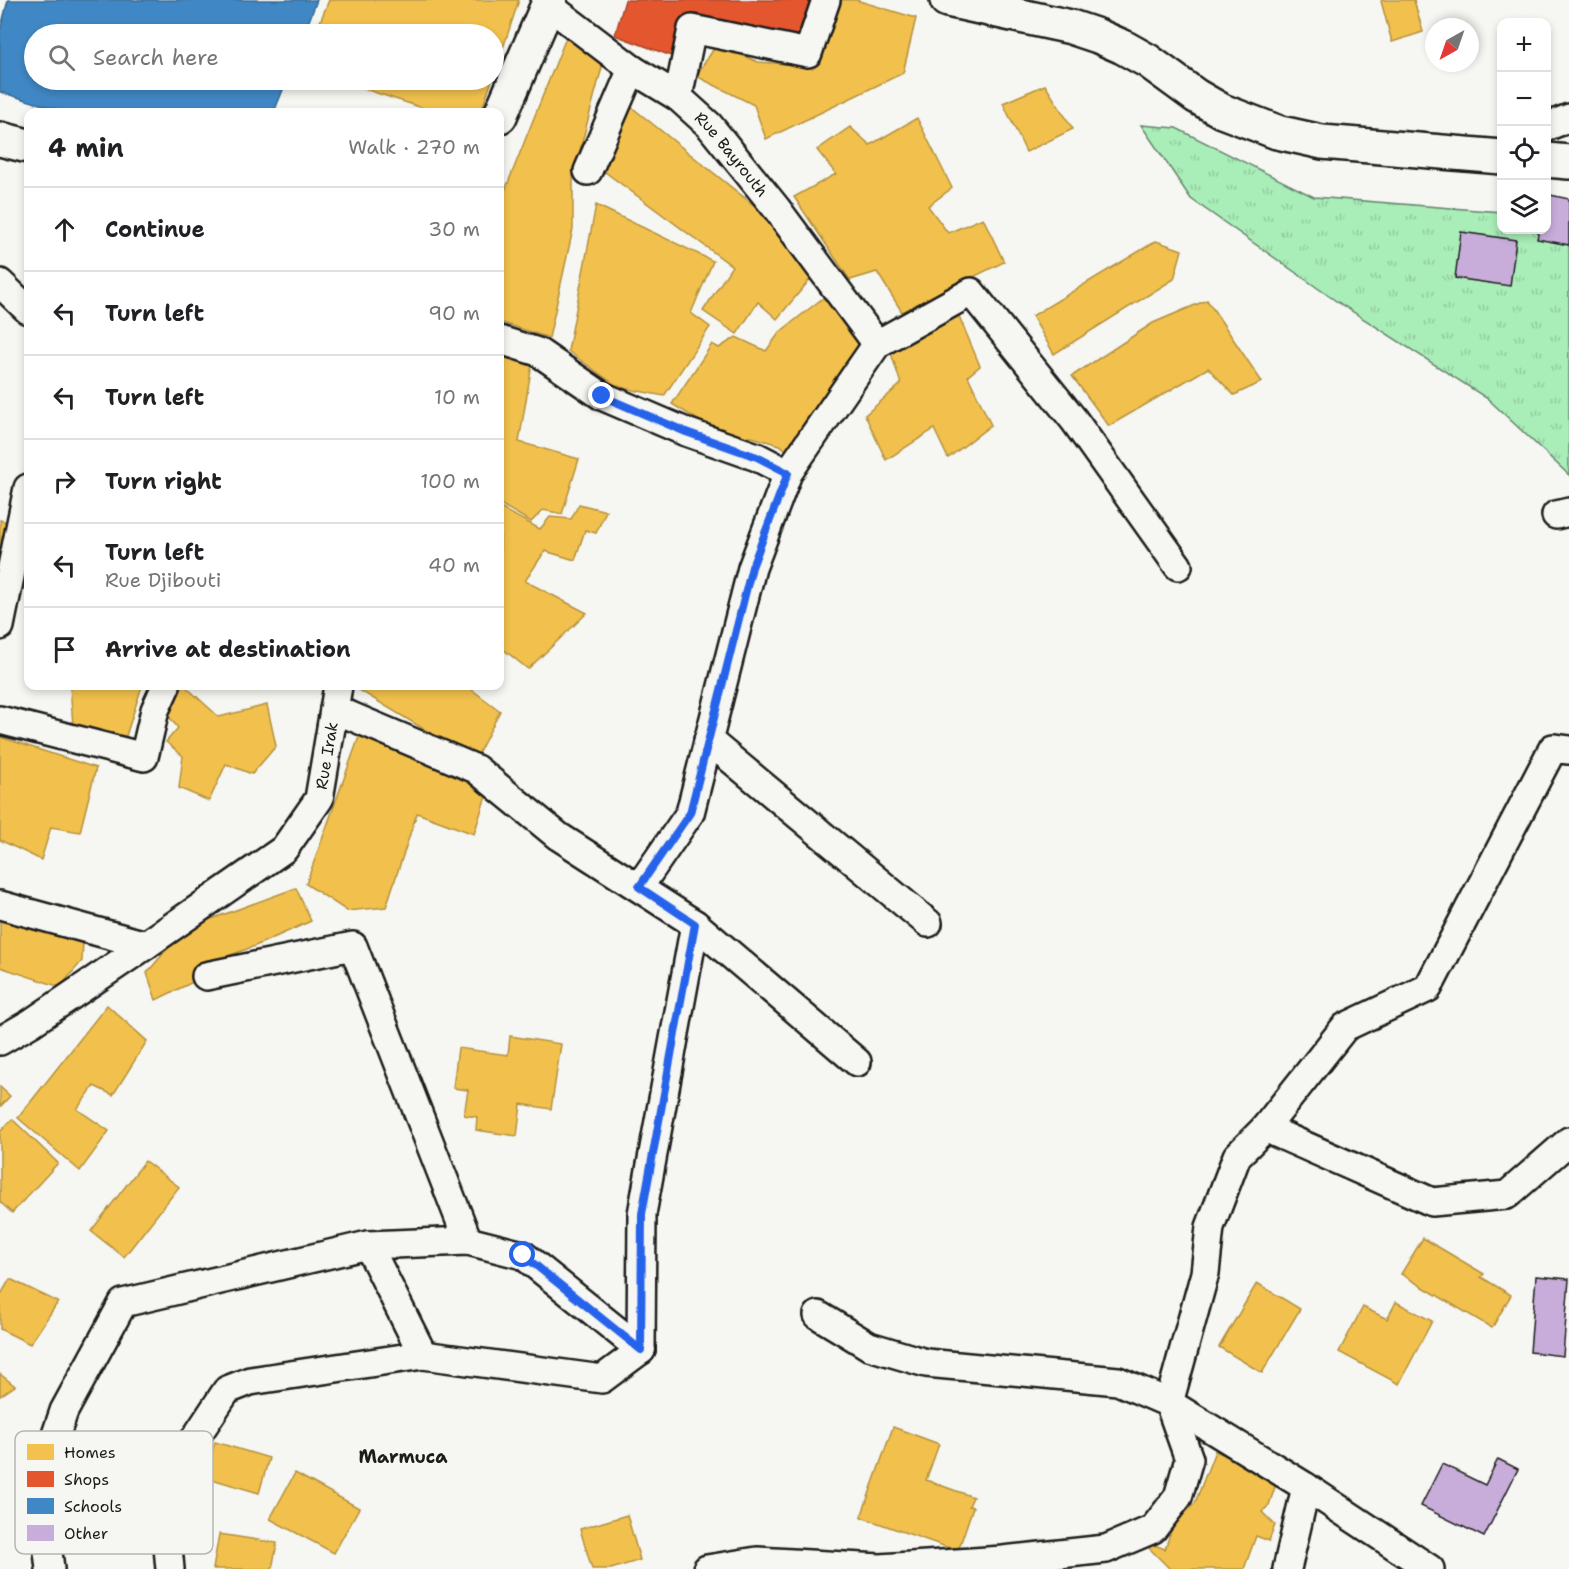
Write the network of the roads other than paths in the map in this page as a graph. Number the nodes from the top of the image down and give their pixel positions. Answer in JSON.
{"nodes":[{"id":1,"x":826,"y":0,"type":"edge"},
{"id":2,"x":947,"y":0,"type":"edge"},
{"id":3,"x":543,"y":2,"type":"edge"},
{"id":4,"x":632,"y":69,"type":"junction"},
{"id":5,"x":504,"y":77,"type":"edge"},
{"id":6,"x":497,"y":90,"type":"edge"},
{"id":7,"x":678,"y":97,"type":"junction"},
{"id":8,"x":488,"y":108,"type":"edge"},
{"id":9,"x":503,"y":108,"type":"edge"},
{"id":10,"x":1569,"y":118,"type":"edge"},
{"id":11,"x":1549,"y":126,"type":"edge"},
{"id":12,"x":0,"y":139,"type":"edge"},
{"id":13,"x":24,"y":145,"type":"edge"},
{"id":14,"x":0,"y":157,"type":"edge"},
{"id":15,"x":1497,"y":157,"type":"edge"},
{"id":16,"x":1551,"y":160,"type":"edge"},
{"id":17,"x":24,"y":162,"type":"edge"},
{"id":18,"x":1569,"y":162,"type":"edge"},
{"id":19,"x":588,"y":171,"type":"dead end"},
{"id":20,"x":0,"y":283,"type":"edge"},
{"id":21,"x":24,"y":306,"type":"edge"},
{"id":22,"x":504,"y":341,"type":"edge"},
{"id":23,"x":877,"y":344,"type":"junction"},
{"id":24,"x":788,"y":473,"type":"junction"},
{"id":25,"x":24,"y":508,"type":"edge"},
{"id":26,"x":1178,"y":566,"type":"dead end"},
{"id":27,"x":0,"y":626,"type":"edge"},
{"id":28,"x":164,"y":690,"type":"edge"},
{"id":29,"x":336,"y":697,"type":"edge"},
{"id":30,"x":0,"y":720,"type":"edge"},
{"id":31,"x":708,"y":740,"type":"junction"},
{"id":32,"x":1569,"y":750,"type":"edge"},
{"id":33,"x":639,"y":887,"type":"junction"},
{"id":34,"x":0,"y":905,"type":"edge"},
{"id":35,"x":928,"y":923,"type":"dead end"},
{"id":36,"x":695,"y":924,"type":"junction"},
{"id":37,"x":146,"y":945,"type":"junction"},
{"id":38,"x":206,"y":976,"type":"dead end"},
{"id":39,"x":0,"y":1041,"type":"edge"},
{"id":40,"x":857,"y":1062,"type":"dead end"},
{"id":41,"x":1264,"y":1128,"type":"junction"},
{"id":42,"x":1569,"y":1141,"type":"edge"},
{"id":43,"x":468,"y":1241,"type":"junction"},
{"id":44,"x":368,"y":1245,"type":"junction"},
{"id":45,"x":818,"y":1315,"type":"dead end"},
{"id":46,"x":641,"y":1350,"type":"junction"},
{"id":47,"x":423,"y":1355,"type":"junction"},
{"id":48,"x":1169,"y":1403,"type":"junction"},
{"id":49,"x":57,"y":1431,"type":"edge"},
{"id":50,"x":200,"y":1431,"type":"edge"},
{"id":51,"x":1306,"y":1487,"type":"junction"},
{"id":52,"x":48,"y":1554,"type":"edge"},
{"id":53,"x":169,"y":1554,"type":"edge"},
{"id":54,"x":50,"y":1569,"type":"edge"},
{"id":55,"x":170,"y":1569,"type":"edge"},
{"id":56,"x":707,"y":1569,"type":"edge"},
{"id":57,"x":1287,"y":1569,"type":"edge"},
{"id":58,"x":1430,"y":1569,"type":"edge"}],
"edges":[{"from":1,"to":7,"type":"street"},
{"from":2,"to":15,"type":"street"},
{"from":3,"to":4,"type":"street","name":"Rue Bayrouth"},
{"from":3,"to":5,"type":"street"},
{"from":3,"to":9,"type":"street"},
{"from":4,"to":7,"type":"street","name":"Rue Bayrouth"},
{"from":4,"to":19,"type":"street"},
{"from":6,"to":8,"type":"street"},
{"from":7,"to":23,"type":"street","name":"Rue Bayrouth"},
{"from":10,"to":11,"type":"street"},
{"from":12,"to":13,"type":"street"},
{"from":14,"to":17,"type":"street"},
{"from":16,"to":18,"type":"street"},
{"from":20,"to":21,"type":"street"},
{"from":22,"to":24,"type":"street"},
{"from":23,"to":24,"type":"street"},
{"from":23,"to":26,"type":"street"},
{"from":24,"to":31,"type":"street"},
{"from":25,"to":27,"type":"street"},
{"from":28,"to":30,"type":"street"},
{"from":29,"to":33,"type":"street"},
{"from":29,"to":37,"type":"street","name":"Rue Irak"},
{"from":31,"to":33,"type":"street"},
{"from":31,"to":35,"type":"street"},
{"from":32,"to":41,"type":"street"},
{"from":33,"to":36,"type":"street"},
{"from":34,"to":37,"type":"street"},
{"from":36,"to":40,"type":"street"},
{"from":36,"to":46,"type":"street"},
{"from":37,"to":39,"type":"street"},
{"from":38,"to":43,"type":"street"},
{"from":41,"to":42,"type":"street"},
{"from":41,"to":48,"type":"street"},
{"from":43,"to":44,"type":"street"},
{"from":43,"to":46,"type":"street"},
{"from":44,"to":47,"type":"street"},
{"from":44,"to":49,"type":"street"},
{"from":45,"to":48,"type":"street"},
{"from":46,"to":47,"type":"street"},
{"from":47,"to":50,"type":"street"},
{"from":48,"to":51,"type":"street"},
{"from":48,"to":56,"type":"street"},
{"from":51,"to":57,"type":"street"},
{"from":51,"to":58,"type":"street"},
{"from":52,"to":54,"type":"street"},
{"from":53,"to":55,"type":"street"}]}
